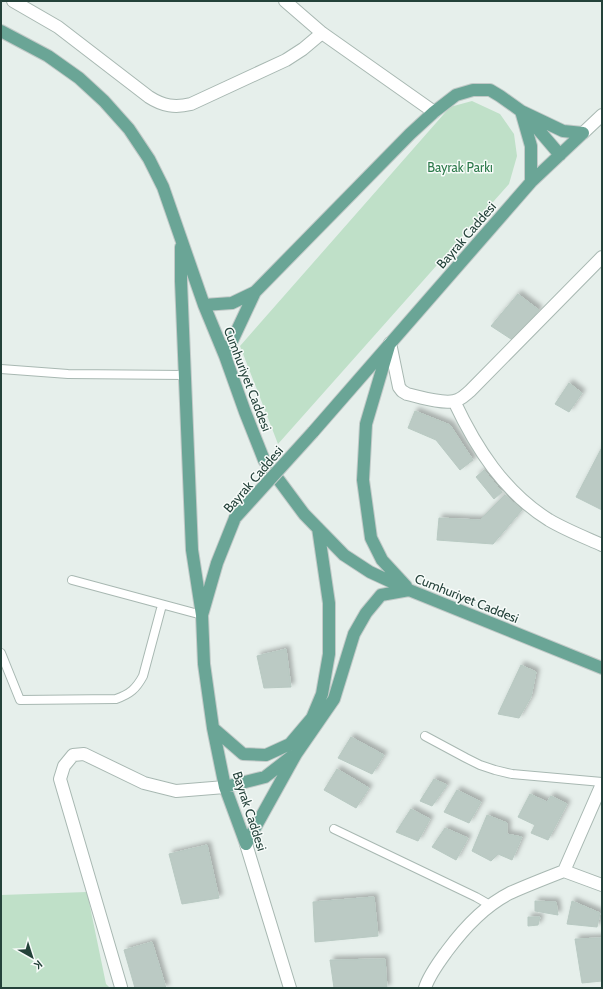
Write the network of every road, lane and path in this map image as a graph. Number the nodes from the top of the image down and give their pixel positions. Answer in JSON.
{"nodes":[{"id":1,"x":13,"y":1,"type":"edge"},
{"id":2,"x":285,"y":1,"type":"edge"},
{"id":3,"x":1,"y":31,"type":"edge"},
{"id":4,"x":322,"y":32,"type":"junction"},
{"id":5,"x":521,"y":110,"type":"junction"},
{"id":6,"x":434,"y":112,"type":"junction"},
{"id":7,"x":602,"y":115,"type":"edge"},
{"id":8,"x":583,"y":133,"type":"junction"},
{"id":9,"x":560,"y":155,"type":"junction"},
{"id":10,"x":531,"y":182,"type":"junction"},
{"id":11,"x":181,"y":236,"type":"junction"},
{"id":12,"x":602,"y":257,"type":"edge"},
{"id":13,"x":255,"y":292,"type":"junction"},
{"id":14,"x":204,"y":305,"type":"junction"},
{"id":15,"x":390,"y":343,"type":"junction"},
{"id":16,"x":225,"y":356,"type":"junction"},
{"id":17,"x":1,"y":369,"type":"edge"},
{"id":18,"x":185,"y":375,"type":"junction"},
{"id":19,"x":454,"y":401,"type":"junction"},
{"id":20,"x":318,"y":528,"type":"junction"},
{"id":21,"x":602,"y":545,"type":"edge"},
{"id":22,"x":72,"y":580,"type":"dead end"},
{"id":23,"x":409,"y":590,"type":"junction"},
{"id":24,"x":162,"y":605,"type":"junction"},
{"id":25,"x":202,"y":615,"type":"junction"},
{"id":26,"x":1,"y":654,"type":"edge"},
{"id":27,"x":602,"y":668,"type":"edge"},
{"id":28,"x":213,"y":728,"type":"junction"},
{"id":29,"x":425,"y":736,"type":"dead end"},
{"id":30,"x":296,"y":754,"type":"junction"},
{"id":31,"x":602,"y":783,"type":"edge"},
{"id":32,"x":225,"y":787,"type":"junction"},
{"id":33,"x":334,"y":829,"type":"dead end"},
{"id":34,"x":246,"y":844,"type":"junction"},
{"id":35,"x":564,"y":870,"type":"junction"},
{"id":36,"x":602,"y":885,"type":"edge"},
{"id":37,"x":490,"y":905,"type":"junction"},
{"id":38,"x":121,"y":987,"type":"edge"},
{"id":39,"x":290,"y":988,"type":"edge"},
{"id":40,"x":425,"y":988,"type":"edge"}],
"edges":[{"from":1,"to":4,"type":"street"},
{"from":2,"to":4,"type":"street"},
{"from":3,"to":11,"type":"main road","name":"Cumhuriyet Caddesi"},
{"from":4,"to":6,"type":"street"},
{"from":5,"to":6,"type":"main road"},
{"from":5,"to":8,"type":"main road"},
{"from":5,"to":9,"type":"main road"},
{"from":5,"to":10,"type":"main road"},
{"from":6,"to":13,"type":"main road"},
{"from":7,"to":8,"type":"street","name":"Bayrak Caddesi"},
{"from":8,"to":9,"type":"main road","name":"Bayrak Caddesi"},
{"from":9,"to":10,"type":"main road","name":"Bayrak Caddesi"},
{"from":10,"to":15,"type":"main road","name":"Bayrak Caddesi"},
{"from":11,"to":14,"type":"main road","name":"Cumhuriyet Caddesi"},
{"from":11,"to":18,"type":"main road"},
{"from":12,"to":19,"type":"street"},
{"from":13,"to":14,"type":"main road"},
{"from":13,"to":16,"type":"main road"},
{"from":14,"to":16,"type":"main road","name":"Cumhuriyet Caddesi"},
{"from":15,"to":19,"type":"street"},
{"from":15,"to":23,"type":"main road"},
{"from":15,"to":25,"type":"main road","name":"Bayrak Caddesi","bridge":true},
{"from":16,"to":20,"type":"main road","name":"Cumhuriyet Caddesi"},
{"from":17,"to":18,"type":"lane"},
{"from":18,"to":25,"type":"main road"},
{"from":19,"to":21,"type":"street"},
{"from":20,"to":23,"type":"main road","name":"Cumhuriyet Caddesi"},
{"from":20,"to":28,"type":"main road"},
{"from":22,"to":24,"type":"lane"},
{"from":23,"to":27,"type":"main road","name":"Cumhuriyet Caddesi"},
{"from":23,"to":30,"type":"main road"},
{"from":24,"to":25,"type":"lane"},
{"from":24,"to":26,"type":"lane"},
{"from":25,"to":28,"type":"main road","name":"Bayrak Caddesi"},
{"from":28,"to":32,"type":"main road","name":"Bayrak Caddesi"},
{"from":29,"to":31,"type":"lane"},
{"from":30,"to":32,"type":"main road"},
{"from":30,"to":34,"type":"main road"},
{"from":31,"to":35,"type":"street"},
{"from":32,"to":34,"type":"main road","name":"Bayrak Caddesi"},
{"from":32,"to":38,"type":"street"},
{"from":33,"to":37,"type":"lane"},
{"from":34,"to":39,"type":"street","name":"Bayrak Caddesi"},
{"from":35,"to":36,"type":"street"},
{"from":35,"to":37,"type":"street"},
{"from":37,"to":40,"type":"street"}]}
